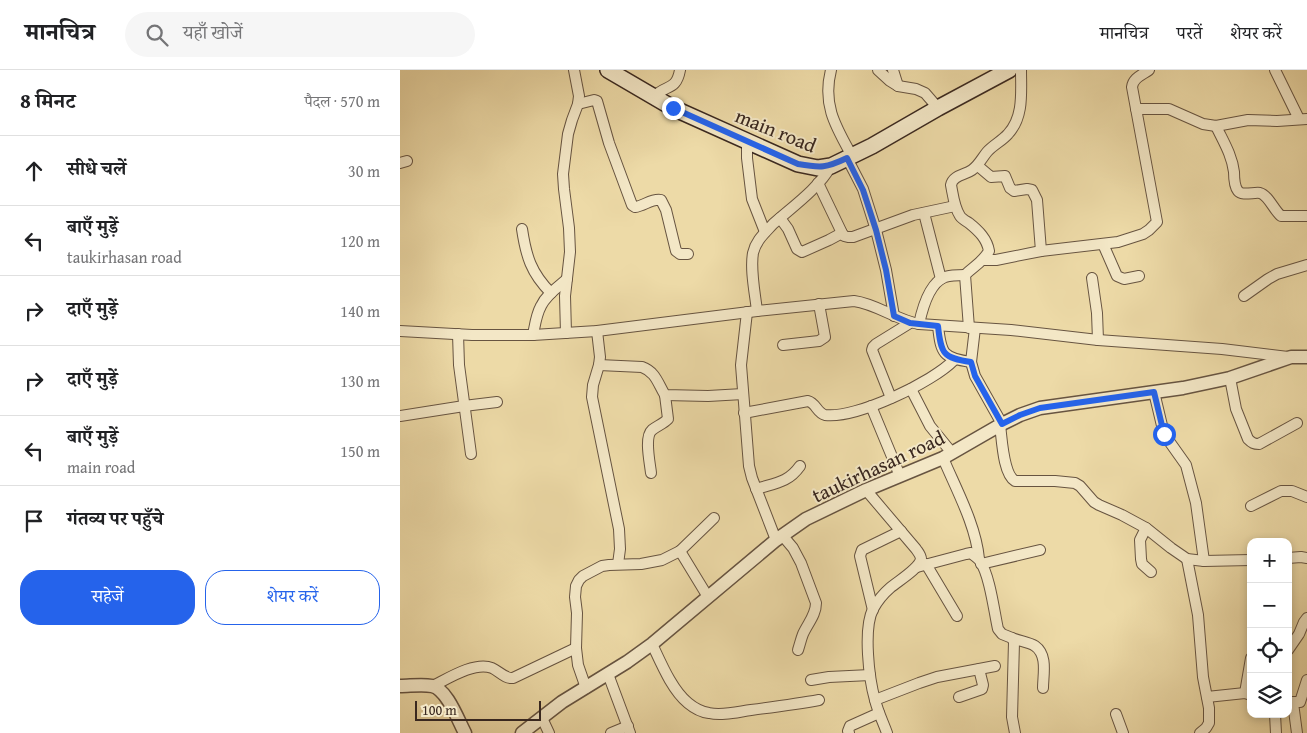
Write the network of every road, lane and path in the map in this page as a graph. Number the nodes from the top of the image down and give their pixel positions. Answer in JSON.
{"nodes":[{"id":1,"x":574,"y":70,"type":"edge"},
{"id":2,"x":608,"y":70,"type":"edge"},
{"id":3,"x":680,"y":70,"type":"edge"},
{"id":4,"x":823,"y":70,"type":"edge"},
{"id":5,"x":878,"y":70,"type":"edge"},
{"id":6,"x":893,"y":70,"type":"edge"},
{"id":7,"x":1009,"y":70,"type":"edge"},
{"id":8,"x":1021,"y":70,"type":"edge"},
{"id":9,"x":1149,"y":70,"type":"edge"},
{"id":10,"x":1275,"y":70,"type":"edge"},
{"id":11,"x":830,"y":75,"type":"edge"},
{"id":12,"x":898,"y":86,"type":"junction"},
{"id":13,"x":654,"y":98,"type":"junction"},
{"id":14,"x":578,"y":104,"type":"junction"},
{"id":15,"x":938,"y":108,"type":"junction"},
{"id":16,"x":1136,"y":109,"type":"junction"},
{"id":17,"x":1303,"y":119,"type":"edge"},
{"id":18,"x":1216,"y":126,"type":"junction"},
{"id":19,"x":747,"y":141,"type":"junction"},
{"id":20,"x":850,"y":157,"type":"junction"},
{"id":21,"x":830,"y":166,"type":"junction"},
{"id":22,"x":978,"y":166,"type":"junction"},
{"id":23,"x":818,"y":183,"type":"junction"},
{"id":24,"x":955,"y":206,"type":"junction"},
{"id":25,"x":924,"y":213,"type":"junction"},
{"id":26,"x":1307,"y":216,"type":"edge"},
{"id":27,"x":780,"y":218,"type":"junction"},
{"id":28,"x":522,"y":229,"type":"dead end"},
{"id":29,"x":876,"y":230,"type":"junction"},
{"id":30,"x":765,"y":232,"type":"junction"},
{"id":31,"x":842,"y":233,"type":"junction"},
{"id":32,"x":1103,"y":244,"type":"junction"},
{"id":33,"x":1041,"y":251,"type":"junction"},
{"id":34,"x":688,"y":254,"type":"dead end"},
{"id":35,"x":984,"y":260,"type":"junction"},
{"id":36,"x":1307,"y":265,"type":"edge"},
{"id":37,"x":965,"y":275,"type":"junction"},
{"id":38,"x":1139,"y":276,"type":"dead end"},
{"id":39,"x":1092,"y":278,"type":"dead end"},
{"id":40,"x":567,"y":279,"type":"junction"},
{"id":41,"x":941,"y":279,"type":"junction"},
{"id":42,"x":551,"y":293,"type":"junction"},
{"id":43,"x":1244,"y":296,"type":"dead end"},
{"id":44,"x":819,"y":304,"type":"junction"},
{"id":45,"x":752,"y":312,"type":"junction"},
{"id":46,"x":894,"y":316,"type":"junction"},
{"id":47,"x":914,"y":324,"type":"junction"},
{"id":48,"x":938,"y":326,"type":"junction"},
{"id":49,"x":972,"y":328,"type":"junction"},
{"id":50,"x":400,"y":331,"type":"edge"},
{"id":51,"x":597,"y":331,"type":"junction"},
{"id":52,"x":566,"y":333,"type":"junction"},
{"id":53,"x":458,"y":334,"type":"junction"},
{"id":54,"x":533,"y":335,"type":"junction"},
{"id":55,"x":1098,"y":340,"type":"junction"},
{"id":56,"x":783,"y":346,"type":"dead end"},
{"id":57,"x":1291,"y":357,"type":"junction"},
{"id":58,"x":1307,"y":357,"type":"edge"},
{"id":59,"x":954,"y":360,"type":"junction"},
{"id":60,"x":971,"y":362,"type":"junction"},
{"id":61,"x":599,"y":365,"type":"junction"},
{"id":62,"x":1230,"y":378,"type":"junction"},
{"id":63,"x":911,"y":389,"type":"junction"},
{"id":64,"x":1154,"y":392,"type":"junction"},
{"id":65,"x":742,"y":394,"type":"junction"},
{"id":66,"x":665,"y":395,"type":"junction"},
{"id":67,"x":891,"y":398,"type":"junction"},
{"id":68,"x":496,"y":402,"type":"dead end"},
{"id":69,"x":464,"y":406,"type":"junction"},
{"id":70,"x":871,"y":406,"type":"junction"},
{"id":71,"x":744,"y":413,"type":"junction"},
{"id":72,"x":400,"y":416,"type":"edge"},
{"id":73,"x":1297,"y":423,"type":"dead end"},
{"id":74,"x":1001,"y":425,"type":"junction"},
{"id":75,"x":472,"y":454,"type":"dead end"},
{"id":76,"x":947,"y":456,"type":"junction"},
{"id":77,"x":800,"y":466,"type":"dead end"},
{"id":78,"x":651,"y":473,"type":"dead end"},
{"id":79,"x":900,"y":476,"type":"junction"},
{"id":80,"x":756,"y":489,"type":"junction"},
{"id":81,"x":866,"y":490,"type":"junction"},
{"id":82,"x":1307,"y":496,"type":"edge"},
{"id":83,"x":1251,"y":506,"type":"dead end"},
{"id":84,"x":714,"y":518,"type":"dead end"},
{"id":85,"x":1146,"y":528,"type":"junction"},
{"id":86,"x":901,"y":531,"type":"junction"},
{"id":87,"x":779,"y":538,"type":"junction"},
{"id":88,"x":1040,"y":550,"type":"dead end"},
{"id":89,"x":680,"y":551,"type":"junction"},
{"id":90,"x":1292,"y":558,"type":"edge"},
{"id":91,"x":1307,"y":558,"type":"edge"},
{"id":92,"x":1187,"y":559,"type":"junction"},
{"id":93,"x":1247,"y":560,"type":"edge"},
{"id":94,"x":980,"y":561,"type":"junction"},
{"id":95,"x":1204,"y":561,"type":"junction"},
{"id":96,"x":618,"y":564,"type":"junction"},
{"id":97,"x":921,"y":566,"type":"junction"},
{"id":98,"x":1150,"y":572,"type":"dead end"},
{"id":99,"x":708,"y":597,"type":"junction"},
{"id":100,"x":873,"y":610,"type":"junction"},
{"id":101,"x":958,"y":616,"type":"dead end"},
{"id":102,"x":1307,"y":618,"type":"edge"},
{"id":103,"x":1012,"y":638,"type":"junction"},
{"id":104,"x":652,"y":644,"type":"junction"},
{"id":105,"x":1292,"y":644,"type":"edge"},
{"id":106,"x":576,"y":648,"type":"junction"},
{"id":107,"x":798,"y":650,"type":"dead end"},
{"id":108,"x":995,"y":666,"type":"dead end"},
{"id":109,"x":979,"y":669,"type":"junction"},
{"id":110,"x":608,"y":674,"type":"junction"},
{"id":111,"x":870,"y":675,"type":"junction"},
{"id":112,"x":811,"y":680,"type":"dead end"},
{"id":113,"x":1307,"y":680,"type":"edge"},
{"id":114,"x":400,"y":686,"type":"edge"},
{"id":115,"x":432,"y":686,"type":"junction"},
{"id":116,"x":586,"y":688,"type":"junction"},
{"id":117,"x":1043,"y":688,"type":"dead end"},
{"id":118,"x":1247,"y":694,"type":"edge"},
{"id":119,"x":959,"y":697,"type":"dead end"},
{"id":120,"x":1206,"y":697,"type":"junction"},
{"id":121,"x":819,"y":700,"type":"dead end"},
{"id":122,"x":875,"y":700,"type":"junction"},
{"id":123,"x":1292,"y":703,"type":"edge"},
{"id":124,"x":1292,"y":708,"type":"edge"},
{"id":125,"x":879,"y":714,"type":"junction"},
{"id":126,"x":1116,"y":714,"type":"dead end"},
{"id":127,"x":542,"y":718,"type":"junction"},
{"id":128,"x":1275,"y":718,"type":"edge"},
{"id":129,"x":629,"y":729,"type":"edge"},
{"id":130,"x":1205,"y":731,"type":"edge"},
{"id":131,"x":465,"y":733,"type":"edge"},
{"id":132,"x":522,"y":733,"type":"edge"},
{"id":133,"x":549,"y":733,"type":"edge"},
{"id":134,"x":611,"y":733,"type":"edge"},
{"id":135,"x":849,"y":733,"type":"edge"},
{"id":136,"x":887,"y":733,"type":"edge"},
{"id":137,"x":1015,"y":733,"type":"edge"},
{"id":138,"x":1123,"y":733,"type":"edge"},
{"id":139,"x":1276,"y":733,"type":"edge"},
{"id":140,"x":1297,"y":733,"type":"edge"}],
"edges":[{"from":1,"to":14,"type":"street"},
{"from":2,"to":13,"type":"main road","name":"main road"},
{"from":3,"to":13,"type":"street"},
{"from":4,"to":11,"type":"street"},
{"from":5,"to":12,"type":"street"},
{"from":6,"to":12,"type":"street"},
{"from":7,"to":15,"type":"main road","name":"main road"},
{"from":8,"to":22,"type":"street"},
{"from":9,"to":16,"type":"street"},
{"from":10,"to":17,"type":"street"},
{"from":11,"to":20,"type":"street"},
{"from":12,"to":15,"type":"street"},
{"from":13,"to":19,"type":"main road","name":"main road"},
{"from":14,"to":34,"type":"street"},
{"from":14,"to":40,"type":"street"},
{"from":15,"to":20,"type":"main road","name":"main road"},
{"from":16,"to":18,"type":"street"},
{"from":16,"to":32,"type":"street"},
{"from":17,"to":18,"type":"street"},
{"from":18,"to":26,"type":"street"},
{"from":19,"to":21,"type":"main road","name":"main road"},
{"from":19,"to":30,"type":"street"},
{"from":20,"to":21,"type":"main road","name":"main road"},
{"from":20,"to":29,"type":"street"},
{"from":21,"to":23,"type":"street"},
{"from":22,"to":24,"type":"street"},
{"from":22,"to":33,"type":"street"},
{"from":23,"to":27,"type":"street"},
{"from":23,"to":31,"type":"street"},
{"from":24,"to":25,"type":"street"},
{"from":24,"to":35,"type":"street"},
{"from":25,"to":29,"type":"street"},
{"from":25,"to":41,"type":"street"},
{"from":27,"to":30,"type":"street"},
{"from":27,"to":31,"type":"street"},
{"from":28,"to":42,"type":"street"},
{"from":29,"to":31,"type":"street"},
{"from":29,"to":46,"type":"street"},
{"from":30,"to":45,"type":"street"},
{"from":32,"to":33,"type":"street"},
{"from":32,"to":38,"type":"street"},
{"from":33,"to":35,"type":"street"},
{"from":35,"to":37,"type":"street"},
{"from":36,"to":43,"type":"street"},
{"from":37,"to":41,"type":"street"},
{"from":37,"to":49,"type":"street"},
{"from":39,"to":55,"type":"street"},
{"from":40,"to":42,"type":"street"},
{"from":40,"to":52,"type":"street"},
{"from":41,"to":47,"type":"street"},
{"from":42,"to":54,"type":"street"},
{"from":44,"to":45,"type":"street"},
{"from":44,"to":46,"type":"street"},
{"from":44,"to":56,"type":"street"},
{"from":45,"to":51,"type":"street"},
{"from":45,"to":65,"type":"street"},
{"from":46,"to":47,"type":"street"},
{"from":47,"to":48,"type":"street"},
{"from":47,"to":67,"type":"street"},
{"from":48,"to":49,"type":"street"},
{"from":48,"to":59,"type":"street"},
{"from":49,"to":55,"type":"street"},
{"from":49,"to":60,"type":"street"},
{"from":50,"to":53,"type":"street"},
{"from":51,"to":52,"type":"street"},
{"from":51,"to":61,"type":"street"},
{"from":52,"to":54,"type":"street"},
{"from":53,"to":54,"type":"street"},
{"from":53,"to":69,"type":"street"},
{"from":55,"to":57,"type":"street"},
{"from":57,"to":58,"type":"street","name":"taukirhasan road"},
{"from":57,"to":62,"type":"street","name":"taukirhasan road"},
{"from":59,"to":60,"type":"street"},
{"from":59,"to":63,"type":"street"},
{"from":60,"to":74,"type":"street"},
{"from":61,"to":66,"type":"street"},
{"from":61,"to":96,"type":"street"},
{"from":62,"to":64,"type":"street","name":"taukirhasan road"},
{"from":62,"to":73,"type":"street"},
{"from":63,"to":67,"type":"street"},
{"from":63,"to":76,"type":"street"},
{"from":64,"to":74,"type":"street","name":"taukirhasan road"},
{"from":64,"to":95,"type":"street"},
{"from":65,"to":66,"type":"street"},
{"from":65,"to":71,"type":"street"},
{"from":66,"to":78,"type":"street"},
{"from":67,"to":70,"type":"street"},
{"from":68,"to":69,"type":"street"},
{"from":69,"to":72,"type":"street"},
{"from":69,"to":75,"type":"street"},
{"from":70,"to":71,"type":"street"},
{"from":70,"to":79,"type":"street"},
{"from":71,"to":80,"type":"street"},
{"from":74,"to":76,"type":"street","name":"taukirhasan road"},
{"from":74,"to":85,"type":"street"},
{"from":76,"to":79,"type":"street","name":"taukirhasan road"},
{"from":76,"to":94,"type":"street"},
{"from":77,"to":80,"type":"street"},
{"from":79,"to":81,"type":"street","name":"taukirhasan road"},
{"from":80,"to":87,"type":"street"},
{"from":81,"to":86,"type":"street"},
{"from":81,"to":87,"type":"street","name":"taukirhasan road"},
{"from":82,"to":83,"type":"street"},
{"from":84,"to":89,"type":"street"},
{"from":85,"to":92,"type":"street"},
{"from":85,"to":98,"type":"street"},
{"from":86,"to":97,"type":"street"},
{"from":86,"to":100,"type":"street"},
{"from":87,"to":99,"type":"street","name":"taukirhasan road"},
{"from":87,"to":107,"type":"street"},
{"from":88,"to":94,"type":"street"},
{"from":89,"to":96,"type":"street"},
{"from":89,"to":99,"type":"street"},
{"from":90,"to":91,"type":"street"},
{"from":92,"to":95,"type":"street"},
{"from":92,"to":120,"type":"street"},
{"from":93,"to":95,"type":"street"},
{"from":94,"to":97,"type":"street"},
{"from":94,"to":103,"type":"street"},
{"from":96,"to":106,"type":"street"},
{"from":97,"to":100,"type":"street"},
{"from":97,"to":101,"type":"street"},
{"from":99,"to":104,"type":"street","name":"taukirhasan road"},
{"from":100,"to":111,"type":"street"},
{"from":102,"to":105,"type":"street"},
{"from":103,"to":117,"type":"street"},
{"from":103,"to":137,"type":"street"},
{"from":104,"to":110,"type":"street","name":"taukirhasan road"},
{"from":104,"to":121,"type":"street"},
{"from":106,"to":115,"type":"street"},
{"from":106,"to":116,"type":"street"},
{"from":108,"to":109,"type":"street"},
{"from":109,"to":119,"type":"street"},
{"from":109,"to":122,"type":"street"},
{"from":110,"to":116,"type":"street","name":"taukirhasan road"},
{"from":110,"to":129,"type":"street"},
{"from":111,"to":112,"type":"street"},
{"from":111,"to":122,"type":"street"},
{"from":113,"to":123,"type":"street"},
{"from":114,"to":115,"type":"street"},
{"from":115,"to":131,"type":"street"},
{"from":116,"to":127,"type":"street","name":"taukirhasan road"},
{"from":118,"to":120,"type":"street"},
{"from":120,"to":130,"type":"street"},
{"from":122,"to":125,"type":"street"},
{"from":124,"to":140,"type":"street"},
{"from":125,"to":135,"type":"street"},
{"from":125,"to":136,"type":"street"},
{"from":126,"to":138,"type":"street"},
{"from":127,"to":132,"type":"street","name":"taukirhasan road"},
{"from":127,"to":133,"type":"street"},
{"from":128,"to":139,"type":"street"},
{"from":129,"to":134,"type":"street"}]}
